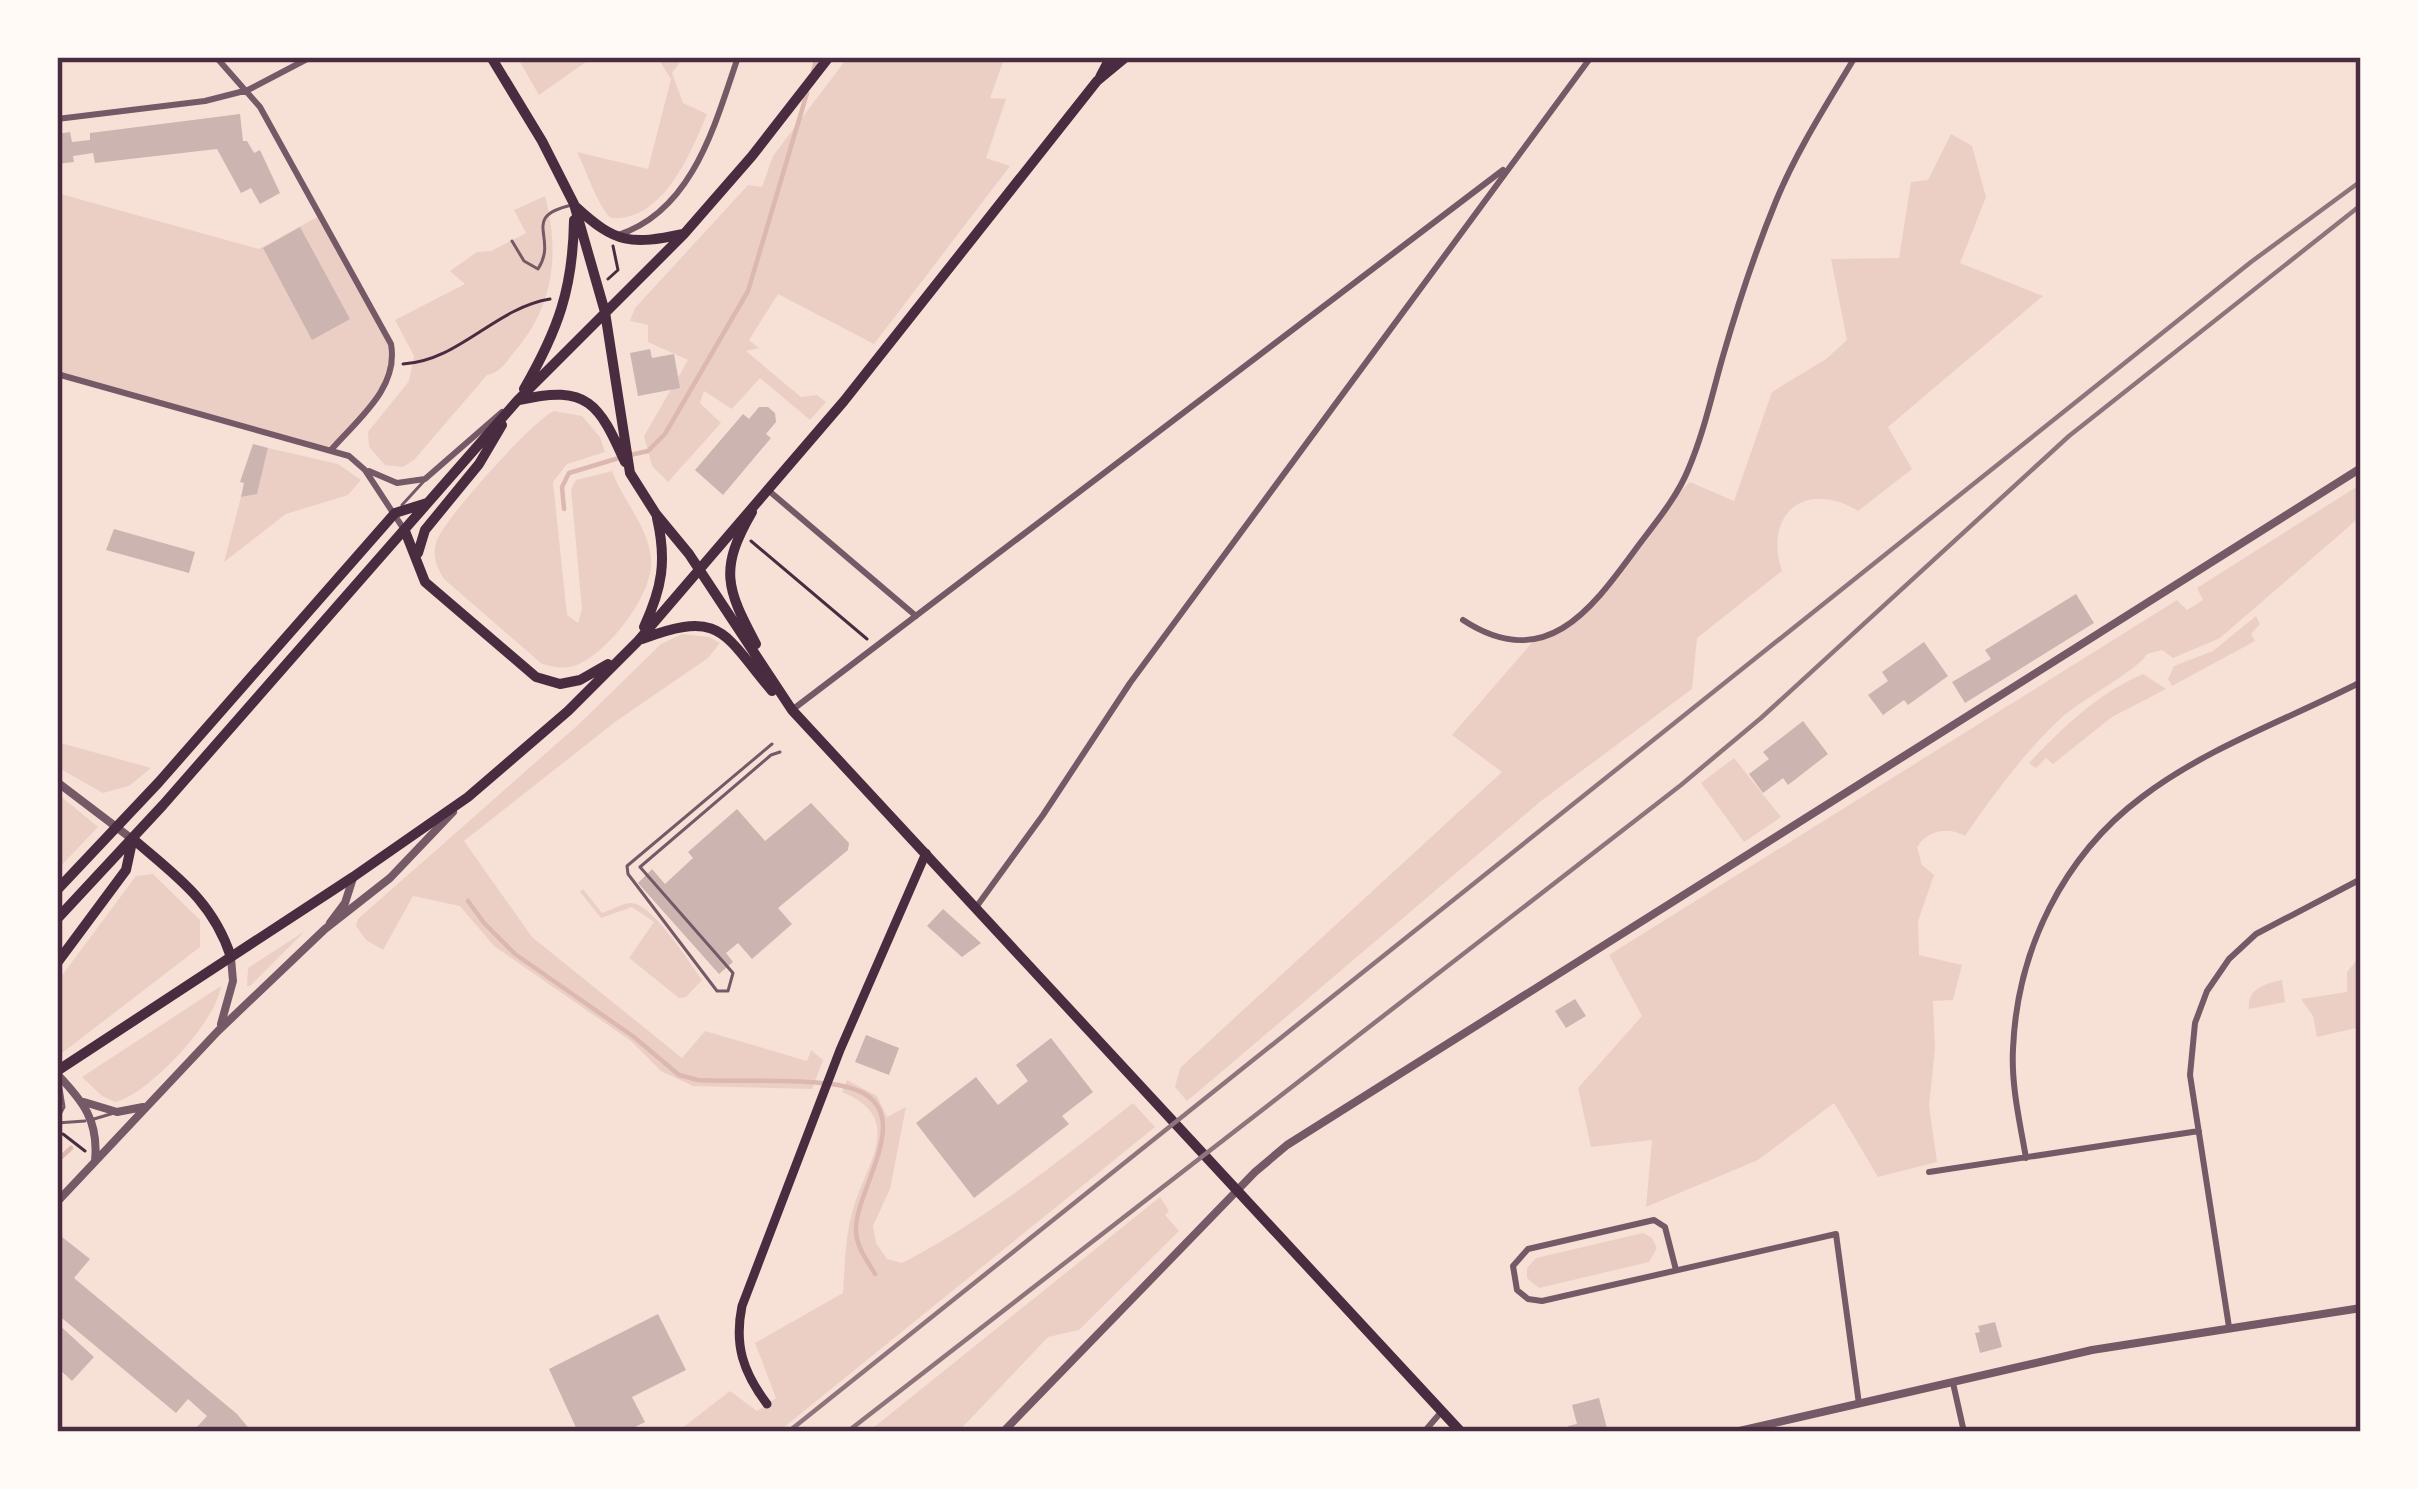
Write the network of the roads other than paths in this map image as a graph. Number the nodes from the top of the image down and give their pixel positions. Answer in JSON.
{"nodes":[{"id":1,"x":216,"y":57,"type":"edge"},
{"id":2,"x":311,"y":57,"type":"edge"},
{"id":3,"x":491,"y":57,"type":"edge"},
{"id":4,"x":738,"y":57,"type":"edge"},
{"id":5,"x":829,"y":57,"type":"edge"},
{"id":6,"x":1110,"y":57,"type":"edge"},
{"id":7,"x":1126,"y":57,"type":"edge"},
{"id":8,"x":1592,"y":57,"type":"edge"},
{"id":9,"x":1855,"y":57,"type":"edge"},
{"id":10,"x":1097,"y":81,"type":"junction"},
{"id":11,"x":248,"y":89,"type":"junction"},
{"id":12,"x":57,"y":119,"type":"edge"},
{"id":13,"x":1511,"y":164,"type":"junction"},
{"id":14,"x":574,"y":205,"type":"junction"},
{"id":15,"x":684,"y":234,"type":"junction"},
{"id":16,"x":614,"y":237,"type":"junction"},
{"id":17,"x":512,"y":241,"type":"dead end"},
{"id":18,"x":605,"y":312,"type":"junction"},
{"id":19,"x":57,"y":374,"type":"edge"},
{"id":20,"x":517,"y":401,"type":"junction"},
{"id":21,"x":621,"y":441,"type":"junction"},
{"id":22,"x":331,"y":450,"type":"junction"},
{"id":23,"x":2361,"y":468,"type":"edge"},
{"id":24,"x":365,"y":470,"type":"junction"},
{"id":25,"x":425,"y":479,"type":"junction"},
{"id":26,"x":766,"y":488,"type":"junction"},
{"id":27,"x":430,"y":502,"type":"junction"},
{"id":28,"x":395,"y":513,"type":"junction"},
{"id":29,"x":656,"y":514,"type":"junction"},
{"id":30,"x":405,"y":531,"type":"junction"},
{"id":31,"x":418,"y":565,"type":"junction"},
{"id":32,"x":698,"y":568,"type":"junction"},
{"id":33,"x":916,"y":616,"type":"junction"},
{"id":34,"x":1463,"y":620,"type":"dead end"},
{"id":35,"x":638,"y":641,"type":"junction"},
{"id":36,"x":2361,"y":682,"type":"edge"},
{"id":37,"x":792,"y":710,"type":"junction"},
{"id":38,"x":772,"y":743,"type":"dead end"},
{"id":39,"x":779,"y":752,"type":"dead end"},
{"id":40,"x":57,"y":782,"type":"edge"},
{"id":41,"x":468,"y":797,"type":"junction"},
{"id":42,"x":116,"y":826,"type":"junction"},
{"id":43,"x":133,"y":839,"type":"junction"},
{"id":44,"x":926,"y":853,"type":"junction"},
{"id":45,"x":353,"y":878,"type":"junction"},
{"id":46,"x":2361,"y":879,"type":"edge"},
{"id":47,"x":57,"y":890,"type":"edge"},
{"id":48,"x":977,"y":905,"type":"junction"},
{"id":49,"x":57,"y":919,"type":"edge"},
{"id":50,"x":326,"y":929,"type":"junction"},
{"id":51,"x":231,"y":957,"type":"junction"},
{"id":52,"x":57,"y":964,"type":"edge"},
{"id":53,"x":218,"y":1031,"type":"junction"},
{"id":54,"x":57,"y":1073,"type":"edge"},
{"id":55,"x":84,"y":1102,"type":"junction"},
{"id":56,"x":144,"y":1107,"type":"junction"},
{"id":57,"x":117,"y":1112,"type":"junction"},
{"id":58,"x":93,"y":1119,"type":"junction"},
{"id":59,"x":57,"y":1122,"type":"edge"},
{"id":60,"x":2199,"y":1131,"type":"junction"},
{"id":61,"x":91,"y":1157,"type":"junction"},
{"id":62,"x":2026,"y":1158,"type":"junction"},
{"id":63,"x":1929,"y":1172,"type":"dead end"},
{"id":64,"x":1238,"y":1189,"type":"junction"},
{"id":65,"x":57,"y":1202,"type":"edge"},
{"id":66,"x":1676,"y":1270,"type":"junction"},
{"id":67,"x":2361,"y":1309,"type":"edge"},
{"id":68,"x":2230,"y":1327,"type":"junction"},
{"id":69,"x":1952,"y":1382,"type":"junction"},
{"id":70,"x":767,"y":1404,"type":"dead end"},
{"id":71,"x":1858,"y":1404,"type":"junction"},
{"id":72,"x":1442,"y":1411,"type":"junction"},
{"id":73,"x":1003,"y":1432,"type":"edge"},
{"id":74,"x":1424,"y":1432,"type":"edge"},
{"id":75,"x":1461,"y":1432,"type":"edge"},
{"id":76,"x":1736,"y":1432,"type":"edge"},
{"id":77,"x":1964,"y":1432,"type":"edge"}],
"edges":[{"from":1,"to":11,"type":"street"},
{"from":2,"to":11,"type":"street"},
{"from":3,"to":14,"type":"main road"},
{"from":4,"to":16,"type":"street"},
{"from":5,"to":15,"type":"main road"},
{"from":6,"to":10,"type":"main road"},
{"from":7,"to":10,"type":"main road"},
{"from":8,"to":13,"type":"street"},
{"from":9,"to":34,"type":"street"},
{"from":10,"to":26,"type":"main road"},
{"from":11,"to":12,"type":"street"},
{"from":11,"to":22,"type":"street"},
{"from":13,"to":33,"type":"street"},
{"from":13,"to":48,"type":"street"},
{"from":14,"to":16,"type":"main road"},
{"from":14,"to":17,"type":"lane"},
{"from":14,"to":18,"type":"main road"},
{"from":14,"to":20,"type":"main road"},
{"from":15,"to":16,"type":"main road"},
{"from":15,"to":18,"type":"main road"},
{"from":18,"to":20,"type":"main road"},
{"from":18,"to":21,"type":"main road"},
{"from":19,"to":22,"type":"street"},
{"from":20,"to":21,"type":"main road"},
{"from":20,"to":25,"type":"street"},
{"from":20,"to":27,"type":"main road"},
{"from":20,"to":31,"type":"main road"},
{"from":21,"to":29,"type":"main road"},
{"from":22,"to":24,"type":"street"},
{"from":23,"to":64,"type":"street"},
{"from":24,"to":25,"type":"street"},
{"from":24,"to":28,"type":"street"},
{"from":25,"to":28,"type":"lane"},
{"from":26,"to":32,"type":"main road"},
{"from":26,"to":33,"type":"street"},
{"from":26,"to":37,"type":"main road"},
{"from":27,"to":28,"type":"main road"},
{"from":27,"to":30,"type":"main road"},
{"from":28,"to":30,"type":"street"},
{"from":28,"to":42,"type":"main road"},
{"from":29,"to":32,"type":"main road"},
{"from":29,"to":35,"type":"main road"},
{"from":30,"to":31,"type":"main road"},
{"from":30,"to":43,"type":"main road"},
{"from":31,"to":35,"type":"main road"},
{"from":32,"to":35,"type":"main road"},
{"from":32,"to":37,"type":"main road"},
{"from":33,"to":37,"type":"street"},
{"from":35,"to":37,"type":"main road"},
{"from":35,"to":41,"type":"main road"},
{"from":36,"to":62,"type":"street"},
{"from":37,"to":44,"type":"main road"},
{"from":38,"to":39,"type":"lane"},
{"from":40,"to":42,"type":"street"},
{"from":41,"to":45,"type":"main road"},
{"from":41,"to":50,"type":"street"},
{"from":42,"to":43,"type":"street"},
{"from":42,"to":47,"type":"main road"},
{"from":43,"to":49,"type":"main road"},
{"from":43,"to":51,"type":"main road"},
{"from":43,"to":52,"type":"main road"},
{"from":44,"to":48,"type":"main road"},
{"from":44,"to":70,"type":"main road"},
{"from":45,"to":50,"type":"street"},
{"from":45,"to":51,"type":"main road"},
{"from":46,"to":60,"type":"street"},
{"from":48,"to":64,"type":"main road"},
{"from":50,"to":53,"type":"street"},
{"from":51,"to":53,"type":"street"},
{"from":51,"to":54,"type":"main road"},
{"from":53,"to":56,"type":"street"},
{"from":54,"to":55,"type":"street"},
{"from":54,"to":59,"type":"lane"},
{"from":55,"to":57,"type":"street"},
{"from":55,"to":58,"type":"street"},
{"from":56,"to":57,"type":"street"},
{"from":56,"to":61,"type":"street"},
{"from":57,"to":58,"type":"lane"},
{"from":58,"to":59,"type":"lane"},
{"from":58,"to":61,"type":"street"},
{"from":60,"to":62,"type":"street"},
{"from":60,"to":68,"type":"street"},
{"from":61,"to":65,"type":"street"},
{"from":62,"to":63,"type":"street"},
{"from":64,"to":72,"type":"main road"},
{"from":64,"to":73,"type":"street"},
{"from":66,"to":66,"type":"street"},
{"from":66,"to":71,"type":"street"},
{"from":67,"to":68,"type":"street"},
{"from":68,"to":69,"type":"street"},
{"from":69,"to":71,"type":"street"},
{"from":69,"to":77,"type":"street"},
{"from":71,"to":76,"type":"street"},
{"from":72,"to":74,"type":"street"},
{"from":72,"to":75,"type":"main road"}]}
